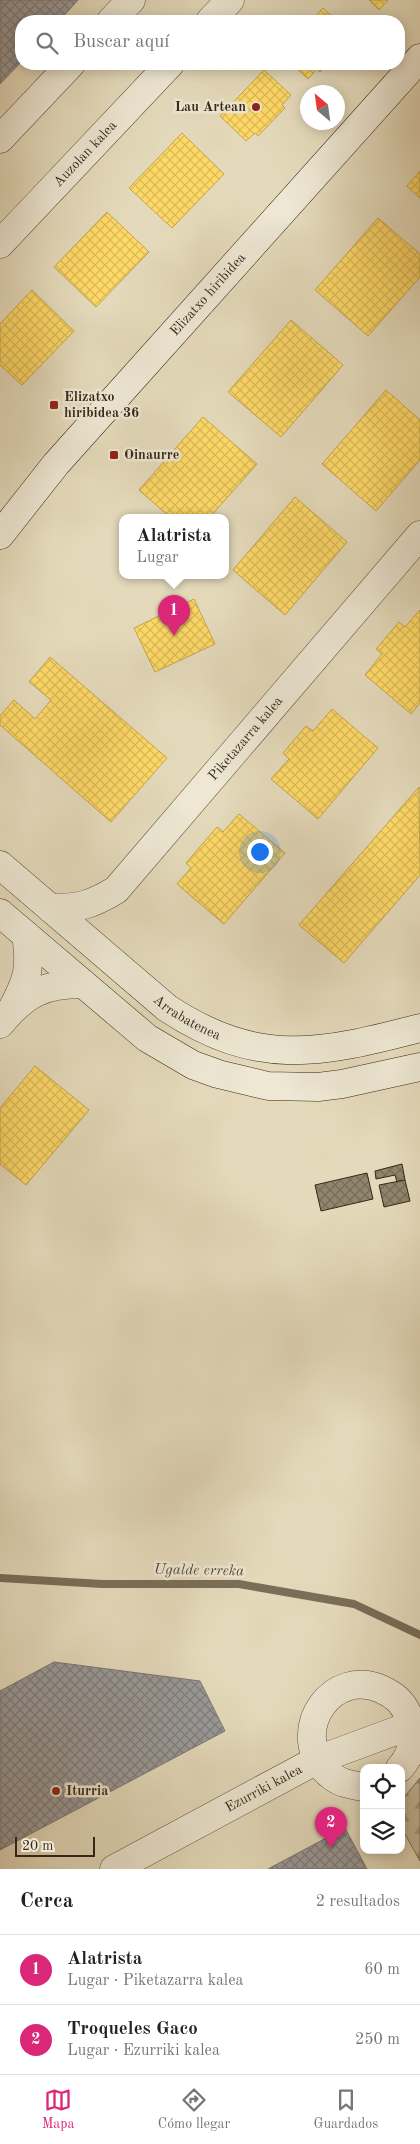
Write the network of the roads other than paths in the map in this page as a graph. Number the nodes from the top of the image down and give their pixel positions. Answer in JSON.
{"nodes":[{"id":1,"x":131,"y":0,"type":"edge"},
{"id":2,"x":230,"y":0,"type":"edge"},
{"id":3,"x":117,"y":15,"type":"edge"},
{"id":4,"x":216,"y":15,"type":"edge"},
{"id":5,"x":420,"y":58,"type":"edge"},
{"id":6,"x":65,"y":70,"type":"edge"},
{"id":7,"x":164,"y":70,"type":"edge"},
{"id":8,"x":0,"y":140,"type":"edge"},
{"id":9,"x":0,"y":244,"type":"edge"},
{"id":10,"x":0,"y":535,"type":"edge"},
{"id":11,"x":420,"y":535,"type":"edge"},
{"id":12,"x":0,"y":865,"type":"edge"},
{"id":13,"x":50,"y":908,"type":"junction"},
{"id":14,"x":0,"y":913,"type":"edge"},
{"id":15,"x":26,"y":935,"type":"junction"},
{"id":16,"x":83,"y":984,"type":"junction"},
{"id":17,"x":5,"y":1019,"type":"edge"},
{"id":18,"x":420,"y":1028,"type":"edge"},
{"id":19,"x":420,"y":1067,"type":"edge"},
{"id":20,"x":416,"y":1724,"type":"edge"},
{"id":21,"x":317,"y":1760,"type":"junction"},
{"id":22,"x":403,"y":1764,"type":"edge"},
{"id":23,"x":360,"y":1785,"type":"edge"},
{"id":24,"x":114,"y":1869,"type":"edge"}],
"edges":[{"from":1,"to":3,"type":"street"},
{"from":2,"to":4,"type":"street"},
{"from":5,"to":10,"type":"street","name":"Elizatxo hiribidea"},
{"from":6,"to":8,"type":"street"},
{"from":7,"to":9,"type":"street","name":"Auzolan kalea"},
{"from":11,"to":13,"type":"street","name":"Piketazarra kalea"},
{"from":12,"to":13,"type":"street","name":"Arrabatenea"},
{"from":13,"to":18,"type":"street","name":"Arrabatenea"},
{"from":14,"to":15,"type":"street"},
{"from":15,"to":16,"type":"street"},
{"from":15,"to":17,"type":"street"},
{"from":16,"to":17,"type":"street"},
{"from":16,"to":19,"type":"street"},
{"from":20,"to":21,"type":"street","name":"Ezurriki kalea"},
{"from":20,"to":21,"type":"street"},
{"from":20,"to":22,"type":"street"},
{"from":21,"to":23,"type":"street"},
{"from":21,"to":24,"type":"street","name":"Ezurriki kalea"}]}
